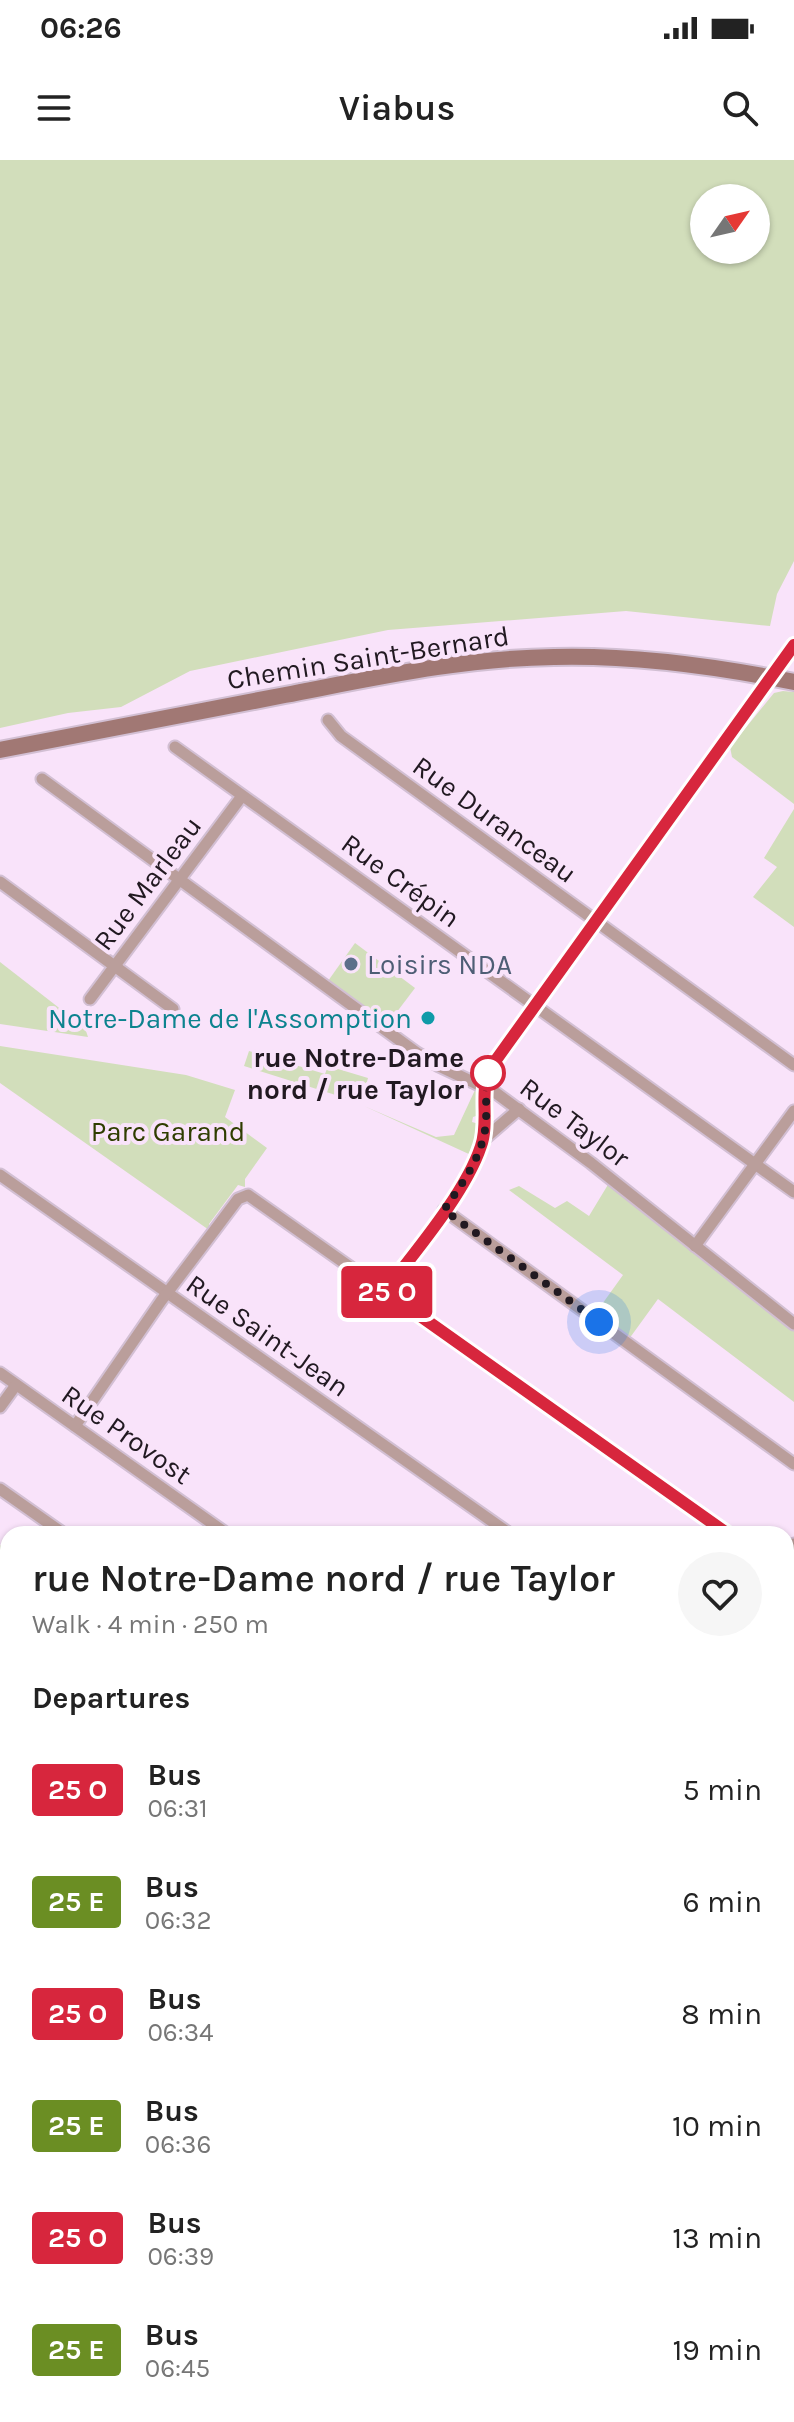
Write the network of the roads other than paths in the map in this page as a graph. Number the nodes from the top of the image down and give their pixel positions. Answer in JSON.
{"nodes":[{"id":1,"x":794,"y":645,"type":"edge"},
{"id":2,"x":770,"y":677,"type":"junction"},
{"id":3,"x":794,"y":682,"type":"edge"},
{"id":4,"x":328,"y":720,"type":"dead end"},
{"id":5,"x":175,"y":747,"type":"dead end"},
{"id":6,"x":0,"y":750,"type":"edge"},
{"id":7,"x":42,"y":779,"type":"dead end"},
{"id":8,"x":242,"y":796,"type":"junction"},
{"id":9,"x":180,"y":880,"type":"junction"},
{"id":10,"x":0,"y":882,"type":"edge"},
{"id":11,"x":595,"y":921,"type":"junction"},
{"id":12,"x":115,"y":967,"type":"junction"},
{"id":13,"x":90,"y":999,"type":"dead end"},
{"id":14,"x":534,"y":1006,"type":"junction"},
{"id":15,"x":173,"y":1009,"type":"dead end"},
{"id":16,"x":794,"y":1065,"type":"edge"},
{"id":17,"x":486,"y":1088,"type":"junction"},
{"id":18,"x":519,"y":1109,"type":"junction"},
{"id":19,"x":794,"y":1111,"type":"edge"},
{"id":20,"x":483,"y":1141,"type":"junction"},
{"id":21,"x":755,"y":1164,"type":"junction"},
{"id":22,"x":0,"y":1175,"type":"edge"},
{"id":23,"x":794,"y":1192,"type":"edge"},
{"id":24,"x":444,"y":1210,"type":"junction"},
{"id":25,"x":695,"y":1246,"type":"junction"},
{"id":26,"x":385,"y":1291,"type":"junction"},
{"id":27,"x":167,"y":1293,"type":"junction"},
{"id":28,"x":794,"y":1324,"type":"edge"},
{"id":29,"x":0,"y":1373,"type":"edge"},
{"id":30,"x":16,"y":1385,"type":"junction"},
{"id":31,"x":0,"y":1407,"type":"edge"},
{"id":32,"x":75,"y":1426,"type":"junction"},
{"id":33,"x":794,"y":1464,"type":"edge"},
{"id":34,"x":0,"y":1489,"type":"edge"},
{"id":35,"x":53,"y":1526,"type":"edge"},
{"id":36,"x":216,"y":1526,"type":"edge"},
{"id":37,"x":499,"y":1526,"type":"edge"},
{"id":38,"x":717,"y":1526,"type":"edge"}],
"edges":[{"from":1,"to":2,"type":"street"},
{"from":2,"to":3,"type":"street","name":"Chemin Saint-Bernard"},
{"from":2,"to":6,"type":"street","name":"Chemin Saint-Bernard"},
{"from":2,"to":11,"type":"street"},
{"from":4,"to":11,"type":"street","name":"Rue Duranceau"},
{"from":5,"to":8,"type":"street","name":"Rue Crépin"},
{"from":7,"to":9,"type":"street","name":"Rue Taylor"},
{"from":8,"to":9,"type":"street","name":"Rue Marleau"},
{"from":8,"to":14,"type":"street","name":"Rue Crépin"},
{"from":9,"to":12,"type":"street","name":"Rue Marleau"},
{"from":9,"to":17,"type":"street","name":"Rue Taylor"},
{"from":10,"to":12,"type":"street"},
{"from":11,"to":14,"type":"street"},
{"from":11,"to":16,"type":"street","name":"Rue Duranceau"},
{"from":12,"to":13,"type":"street","name":"Rue Marleau"},
{"from":12,"to":15,"type":"street"},
{"from":14,"to":17,"type":"street"},
{"from":14,"to":21,"type":"street","name":"Rue Crépin"},
{"from":17,"to":18,"type":"street","name":"Rue Taylor"},
{"from":17,"to":20,"type":"street"},
{"from":18,"to":20,"type":"street"},
{"from":18,"to":25,"type":"street","name":"Rue Taylor"},
{"from":19,"to":21,"type":"street"},
{"from":20,"to":24,"type":"street"},
{"from":21,"to":23,"type":"street","name":"Rue Crépin"},
{"from":21,"to":25,"type":"street"},
{"from":22,"to":27,"type":"street","name":"Rue Saint-Jean"},
{"from":24,"to":26,"type":"street"},
{"from":24,"to":33,"type":"street"},
{"from":25,"to":28,"type":"street","name":"Rue Taylor"},
{"from":26,"to":27,"type":"street"},
{"from":26,"to":38,"type":"street"},
{"from":27,"to":32,"type":"street"},
{"from":27,"to":37,"type":"street","name":"Rue Saint-Jean"},
{"from":29,"to":30,"type":"street","name":"Rue Provost"},
{"from":30,"to":31,"type":"street"},
{"from":30,"to":32,"type":"street","name":"Rue Provost"},
{"from":32,"to":36,"type":"street","name":"Rue Provost"},
{"from":34,"to":35,"type":"street"}]}
